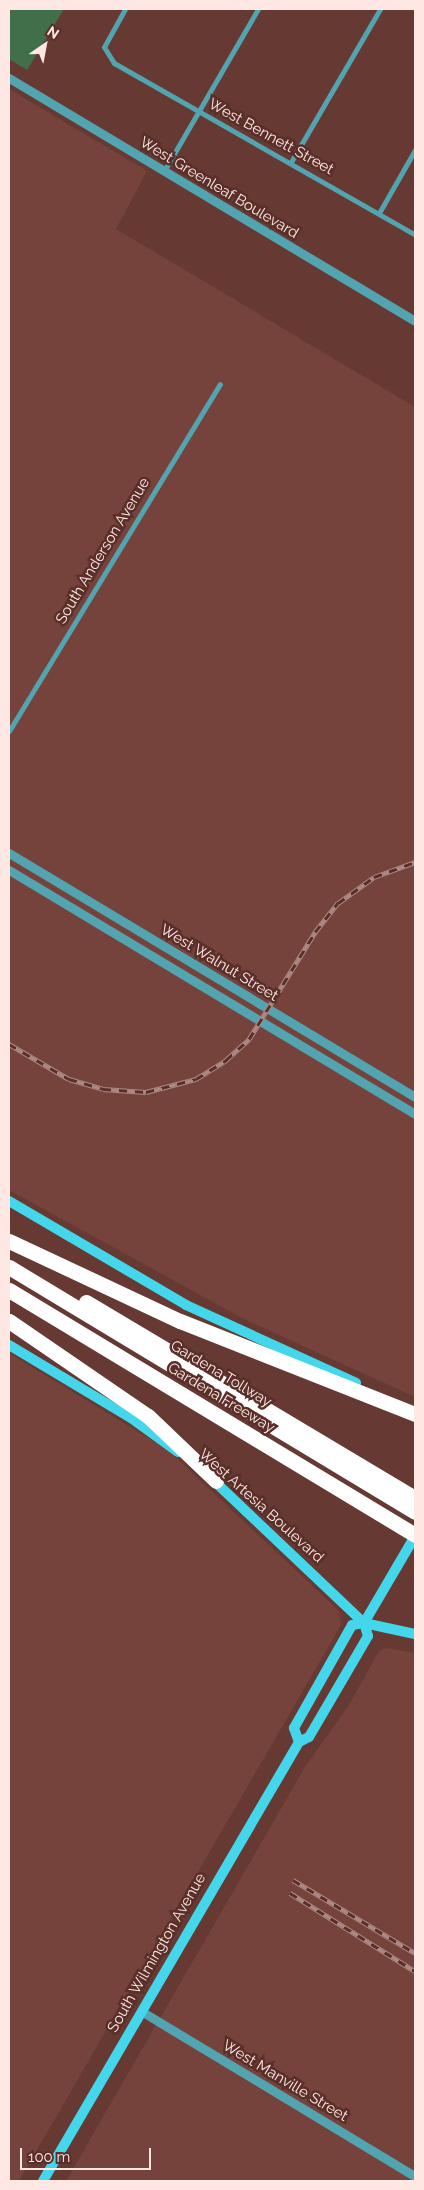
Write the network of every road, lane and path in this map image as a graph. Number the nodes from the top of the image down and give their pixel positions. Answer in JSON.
{"nodes":[{"id":1,"x":125,"y":9,"type":"edge"},
{"id":2,"x":258,"y":9,"type":"edge"},
{"id":3,"x":380,"y":9,"type":"edge"},
{"id":4,"x":9,"y":78,"type":"edge"},
{"id":5,"x":199,"y":111,"type":"junction"},
{"id":6,"x":415,"y":150,"type":"edge"},
{"id":7,"x":292,"y":162,"type":"junction"},
{"id":8,"x":164,"y":171,"type":"junction"},
{"id":9,"x":379,"y":213,"type":"junction"},
{"id":10,"x":415,"y":235,"type":"edge"},
{"id":11,"x":415,"y":321,"type":"edge"},
{"id":12,"x":220,"y":384,"type":"dead end"},
{"id":13,"x":9,"y":731,"type":"edge"},
{"id":14,"x":9,"y":852,"type":"edge"},
{"id":15,"x":9,"y":870,"type":"edge"},
{"id":16,"x":415,"y":1096,"type":"edge"},
{"id":17,"x":415,"y":1114,"type":"edge"},
{"id":18,"x":9,"y":1201,"type":"edge"},
{"id":19,"x":9,"y":1242,"type":"edge"},
{"id":20,"x":9,"y":1257,"type":"edge"},
{"id":21,"x":9,"y":1267,"type":"edge"},
{"id":22,"x":9,"y":1277,"type":"edge"},
{"id":23,"x":9,"y":1290,"type":"edge"},
{"id":24,"x":9,"y":1321,"type":"edge"},
{"id":25,"x":9,"y":1345,"type":"edge"},
{"id":26,"x":415,"y":1413,"type":"edge"},
{"id":27,"x":216,"y":1481,"type":"junction"},
{"id":28,"x":415,"y":1498,"type":"edge"},
{"id":29,"x":415,"y":1512,"type":"edge"},
{"id":30,"x":415,"y":1520,"type":"edge"},
{"id":31,"x":415,"y":1535,"type":"edge"},
{"id":32,"x":364,"y":1623,"type":"junction"},
{"id":33,"x":415,"y":1634,"type":"edge"},
{"id":34,"x":299,"y":1742,"type":"junction"},
{"id":35,"x":141,"y":2011,"type":"junction"},
{"id":36,"x":415,"y":2176,"type":"edge"},
{"id":37,"x":43,"y":2181,"type":"edge"}],
"edges":[{"from":1,"to":5,"type":"street","name":"West Bennett Street"},
{"from":2,"to":5,"type":"street"},
{"from":3,"to":7,"type":"street"},
{"from":4,"to":8,"type":"street","name":"West Greenleaf Boulevard"},
{"from":5,"to":7,"type":"street","name":"West Bennett Street"},
{"from":5,"to":8,"type":"street"},
{"from":6,"to":9,"type":"street"},
{"from":7,"to":9,"type":"street","name":"West Bennett Street"},
{"from":8,"to":11,"type":"street","name":"West Greenleaf Boulevard"},
{"from":9,"to":10,"type":"street","name":"West Bennett Street"},
{"from":12,"to":13,"type":"street","name":"South Anderson Avenue"},
{"from":14,"to":16,"type":"street","name":"West Walnut Street"},
{"from":15,"to":17,"type":"street","name":"West Walnut Street"},
{"from":18,"to":26,"type":"main road"},
{"from":19,"to":26,"type":"highway"},
{"from":20,"to":28,"type":"highway","name":"Gardena Freeway"},
{"from":21,"to":29,"type":"highway","name":"Gardena Tollway"},
{"from":22,"to":30,"type":"highway","name":"Gardena Tollway"},
{"from":23,"to":31,"type":"highway","name":"Gardena Freeway"},
{"from":24,"to":27,"type":"highway"},
{"from":25,"to":27,"type":"main road","name":"West Artesia Boulevard"},
{"from":27,"to":32,"type":"main road","name":"West Artesia Boulevard"},
{"from":31,"to":32,"type":"main road","name":"South Wilmington Avenue"},
{"from":32,"to":33,"type":"main road"},
{"from":32,"to":34,"type":"main road","name":"South Wilmington Avenue"},
{"from":32,"to":34,"type":"main road","name":"South Wilmington Avenue"},
{"from":34,"to":35,"type":"main road","name":"South Wilmington Avenue"},
{"from":35,"to":36,"type":"street","name":"West Manville Street"},
{"from":35,"to":37,"type":"main road","name":"South Wilmington Avenue"}]}
